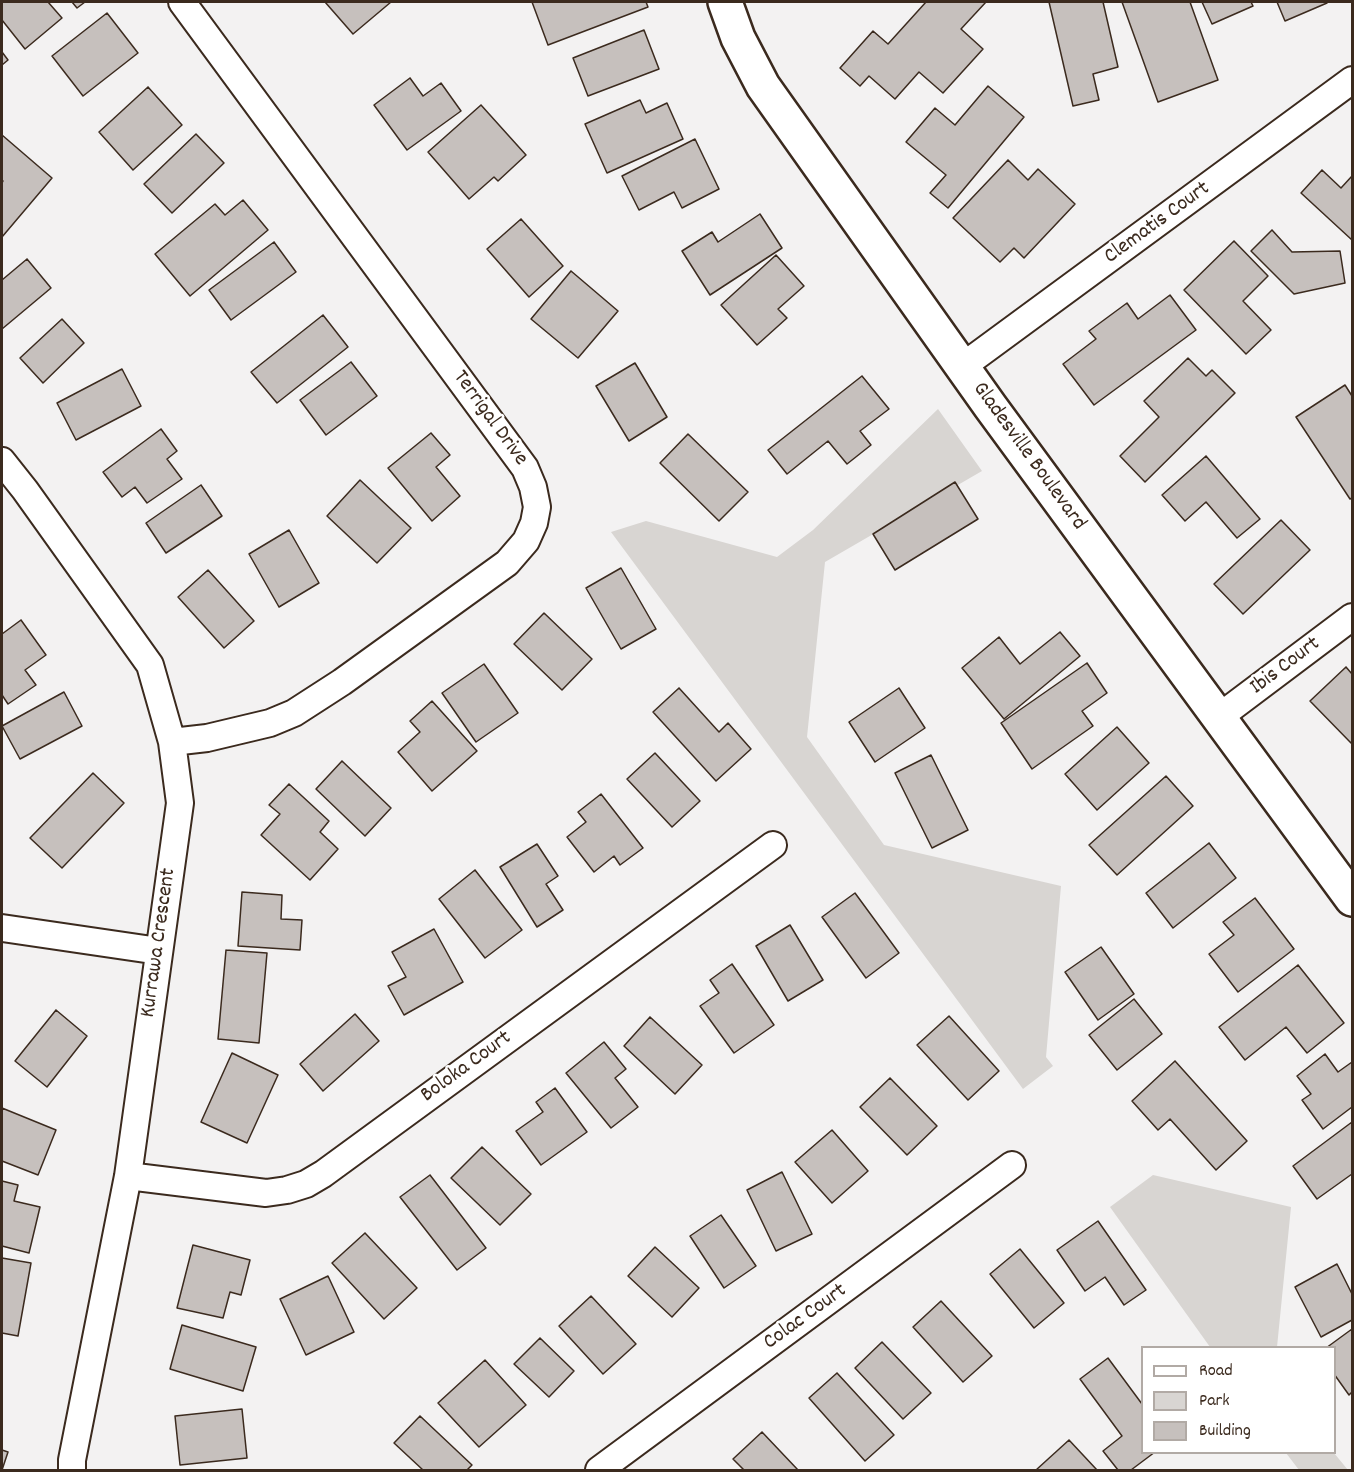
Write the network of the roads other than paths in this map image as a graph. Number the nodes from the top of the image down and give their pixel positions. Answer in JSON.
{"nodes":[{"id":1,"x":182,"y":2,"type":"edge"},
{"id":2,"x":726,"y":2,"type":"edge"},
{"id":3,"x":1353,"y":80,"type":"edge"},
{"id":4,"x":963,"y":366,"type":"junction"},
{"id":5,"x":2,"y":461,"type":"edge"},
{"id":6,"x":1353,"y":617,"type":"edge"},
{"id":7,"x":1219,"y":717,"type":"junction"},
{"id":8,"x":172,"y":742,"type":"junction"},
{"id":9,"x":773,"y":845,"type":"dead end"},
{"id":10,"x":1353,"y":899,"type":"edge"},
{"id":11,"x":2,"y":928,"type":"edge"},
{"id":12,"x":159,"y":951,"type":"junction"},
{"id":13,"x":1012,"y":1165,"type":"dead end"},
{"id":14,"x":128,"y":1176,"type":"junction"},
{"id":15,"x":72,"y":1470,"type":"edge"},
{"id":16,"x":599,"y":1470,"type":"edge"}],
"edges":[{"from":1,"to":8,"type":"street","name":"Terrigal Drive"},
{"from":2,"to":4,"type":"street","name":"Gladesville Boulevard"},
{"from":3,"to":4,"type":"street","name":"Clematis Court"},
{"from":4,"to":7,"type":"street","name":"Gladesville Boulevard"},
{"from":5,"to":8,"type":"street","name":"Kurrawa Crescent"},
{"from":6,"to":7,"type":"street","name":"Ibis Court"},
{"from":7,"to":10,"type":"street","name":"Gladesville Boulevard"},
{"from":8,"to":12,"type":"street","name":"Kurrawa Crescent"},
{"from":9,"to":14,"type":"street","name":"Boloka Court"},
{"from":11,"to":12,"type":"street"},
{"from":12,"to":14,"type":"street","name":"Kurrawa Crescent"},
{"from":13,"to":16,"type":"street","name":"Colac Court"},
{"from":14,"to":15,"type":"street","name":"Kurrawa Crescent"}]}
